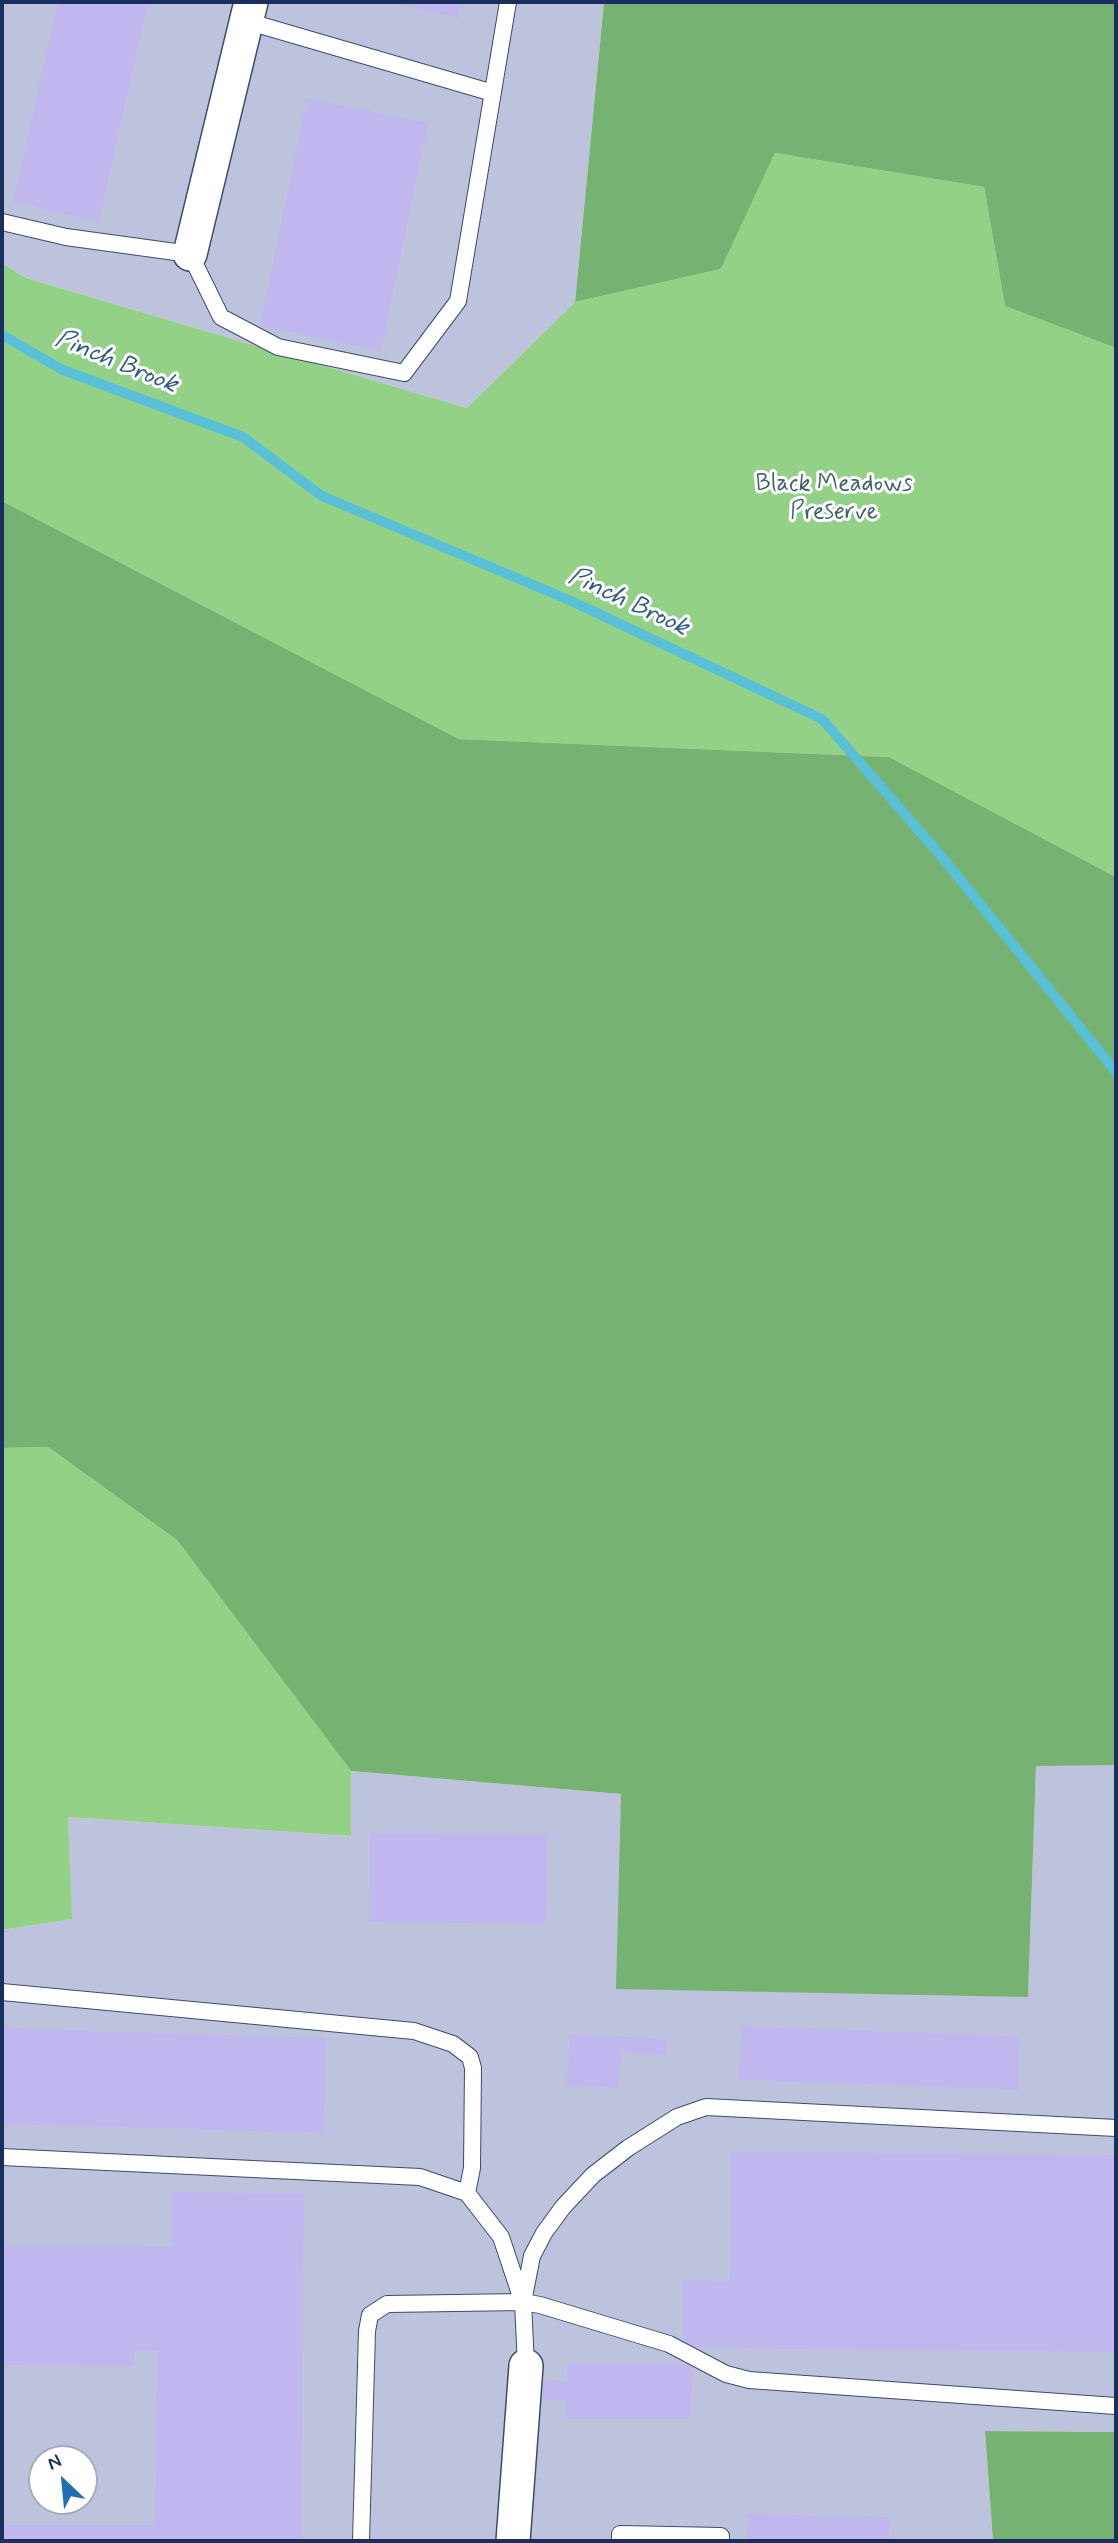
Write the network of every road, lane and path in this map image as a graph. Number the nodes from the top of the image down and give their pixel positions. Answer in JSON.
{"nodes":[{"id":1,"x":508,"y":2,"type":"edge"},
{"id":2,"x":249,"y":12,"type":"edge"},
{"id":3,"x":493,"y":93,"type":"junction"},
{"id":4,"x":2,"y":222,"type":"edge"},
{"id":5,"x":190,"y":254,"type":"junction"},
{"id":6,"x":2,"y":1992,"type":"edge"},
{"id":7,"x":1116,"y":2128,"type":"edge"},
{"id":8,"x":2,"y":2157,"type":"edge"},
{"id":9,"x":467,"y":2193,"type":"junction"},
{"id":10,"x":523,"y":2302,"type":"junction"},
{"id":11,"x":526,"y":2366,"type":"joint"},
{"id":12,"x":1116,"y":2406,"type":"edge"},
{"id":13,"x":361,"y":2541,"type":"edge"},
{"id":14,"x":513,"y":2541,"type":"edge"},
{"id":15,"x":620,"y":2541,"type":"edge"},
{"id":16,"x":721,"y":2541,"type":"edge"}],
"edges":[{"from":1,"to":3,"type":"lane"},
{"from":2,"to":3,"type":"lane"},
{"from":2,"to":5,"type":"street"},
{"from":3,"to":5,"type":"lane"},
{"from":4,"to":5,"type":"lane"},
{"from":6,"to":9,"type":"lane"},
{"from":7,"to":10,"type":"lane"},
{"from":8,"to":9,"type":"lane"},
{"from":9,"to":10,"type":"lane"},
{"from":10,"to":11,"type":"lane"},
{"from":10,"to":12,"type":"lane"},
{"from":10,"to":13,"type":"lane"},
{"from":11,"to":14,"type":"street"},
{"from":15,"to":16,"type":"lane"}]}
